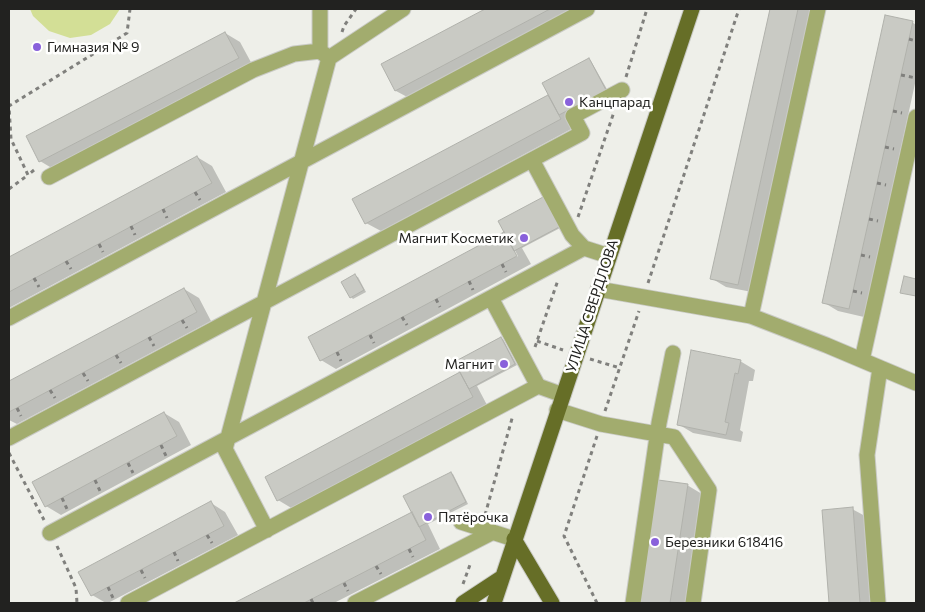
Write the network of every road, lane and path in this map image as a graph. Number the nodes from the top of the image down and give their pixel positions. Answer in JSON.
{"nodes":[{"id":1,"x":130,"y":9,"type":"edge"},
{"id":2,"x":320,"y":9,"type":"edge"},
{"id":3,"x":403,"y":9,"type":"edge"},
{"id":4,"x":587,"y":9,"type":"edge"},
{"id":5,"x":648,"y":9,"type":"edge"},
{"id":6,"x":692,"y":9,"type":"edge"},
{"id":7,"x":739,"y":9,"type":"edge"},
{"id":8,"x":818,"y":9,"type":"edge"},
{"id":9,"x":909,"y":39,"type":"dead end"},
{"id":10,"x":916,"y":41,"type":"edge"},
{"id":11,"x":325,"y":55,"type":"junction"},
{"id":12,"x":901,"y":75,"type":"dead end"},
{"id":13,"x":916,"y":78,"type":"edge"},
{"id":14,"x":622,"y":90,"type":"junction"},
{"id":15,"x":916,"y":116,"type":"edge"},
{"id":16,"x":532,"y":160,"type":"junction"},
{"id":17,"x":301,"y":162,"type":"junction"},
{"id":18,"x":28,"y":175,"type":"junction"},
{"id":19,"x":49,"y":177,"type":"joint"},
{"id":20,"x":9,"y":189,"type":"edge"},
{"id":21,"x":572,"y":235,"type":"junction"},
{"id":22,"x":584,"y":248,"type":"junction"},
{"id":23,"x":609,"y":256,"type":"junction"},
{"id":24,"x":565,"y":258,"type":"junction"},
{"id":25,"x":598,"y":289,"type":"junction"},
{"id":26,"x":643,"y":297,"type":"junction"},
{"id":27,"x":491,"y":298,"type":"junction"},
{"id":28,"x":264,"y":302,"type":"junction"},
{"id":29,"x":751,"y":316,"type":"junction"},
{"id":30,"x":9,"y":318,"type":"edge"},
{"id":31,"x":673,"y":353,"type":"dead end"},
{"id":32,"x":862,"y":360,"type":"junction"},
{"id":33,"x":528,"y":368,"type":"junction"},
{"id":34,"x":880,"y":368,"type":"junction"},
{"id":35,"x":916,"y":383,"type":"edge"},
{"id":36,"x":538,"y":386,"type":"junction"},
{"id":37,"x":563,"y":394,"type":"junction"},
{"id":38,"x":519,"y":397,"type":"junction"},
{"id":39,"x":558,"y":410,"type":"junction"},
{"id":40,"x":601,"y":424,"type":"junction"},
{"id":41,"x":657,"y":434,"type":"junction"},
{"id":42,"x":9,"y":438,"type":"edge"},
{"id":43,"x":227,"y":438,"type":"junction"},
{"id":44,"x":461,"y":522,"type":"dead end"},
{"id":45,"x":267,"y":530,"type":"junction"},
{"id":46,"x":50,"y":533,"type":"dead end"},
{"id":47,"x":484,"y":533,"type":"junction"},
{"id":48,"x":514,"y":539,"type":"junction"},
{"id":49,"x":501,"y":578,"type":"junction"},
{"id":50,"x":462,"y":584,"type":"dead end"},
{"id":51,"x":108,"y":587,"type":"dead end"},
{"id":52,"x":116,"y":603,"type":"edge"},
{"id":53,"x":128,"y":603,"type":"edge"},
{"id":54,"x":354,"y":603,"type":"edge"},
{"id":55,"x":463,"y":603,"type":"edge"},
{"id":56,"x":494,"y":603,"type":"edge"},
{"id":57,"x":552,"y":603,"type":"edge"},
{"id":58,"x":597,"y":603,"type":"edge"},
{"id":59,"x":632,"y":603,"type":"edge"},
{"id":60,"x":693,"y":603,"type":"edge"},
{"id":61,"x":878,"y":603,"type":"edge"}],
"edges":[{"from":1,"to":18,"type":"path"},
{"from":2,"to":11,"type":"lane"},
{"from":3,"to":11,"type":"lane"},
{"from":4,"to":17,"type":"lane"},
{"from":5,"to":14,"type":"path"},
{"from":6,"to":23,"type":"main road","name":"УЛИЦА СВЕРДЛОВА"},
{"from":7,"to":26,"type":"path"},
{"from":8,"to":29,"type":"lane"},
{"from":9,"to":10,"type":"path"},
{"from":11,"to":17,"type":"lane"},
{"from":11,"to":19,"type":"lane"},
{"from":12,"to":13,"type":"path"},
{"from":14,"to":16,"type":"lane"},
{"from":14,"to":21,"type":"path"},
{"from":15,"to":32,"type":"lane"},
{"from":16,"to":21,"type":"lane"},
{"from":16,"to":28,"type":"lane"},
{"from":17,"to":28,"type":"lane"},
{"from":17,"to":30,"type":"lane"},
{"from":18,"to":19,"type":"path"},
{"from":18,"to":20,"type":"path"},
{"from":21,"to":22,"type":"lane"},
{"from":22,"to":23,"type":"lane"},
{"from":22,"to":24,"type":"lane"},
{"from":23,"to":25,"type":"main road","name":"УЛИЦА СВЕРДЛОВА"},
{"from":24,"to":27,"type":"lane"},
{"from":24,"to":33,"type":"path"},
{"from":25,"to":26,"type":"lane"},
{"from":25,"to":37,"type":"main road","name":"УЛИЦА СВЕРДЛОВА"},
{"from":26,"to":29,"type":"lane"},
{"from":26,"to":40,"type":"path"},
{"from":27,"to":33,"type":"lane"},
{"from":27,"to":43,"type":"lane"},
{"from":28,"to":42,"type":"lane"},
{"from":28,"to":43,"type":"lane"},
{"from":29,"to":32,"type":"lane"},
{"from":31,"to":41,"type":"lane"},
{"from":32,"to":34,"type":"lane"},
{"from":33,"to":36,"type":"lane"},
{"from":34,"to":35,"type":"lane"},
{"from":34,"to":61,"type":"lane"},
{"from":36,"to":37,"type":"lane"},
{"from":36,"to":38,"type":"lane"},
{"from":37,"to":39,"type":"main road","name":"УЛИЦА СВЕРДЛОВА"},
{"from":38,"to":45,"type":"lane"},
{"from":38,"to":47,"type":"path"},
{"from":39,"to":40,"type":"lane"},
{"from":39,"to":48,"type":"main road","name":"УЛИЦА СВЕРДЛОВА"},
{"from":40,"to":41,"type":"lane"},
{"from":40,"to":58,"type":"path"},
{"from":41,"to":59,"type":"lane"},
{"from":41,"to":60,"type":"lane"},
{"from":43,"to":45,"type":"lane"},
{"from":43,"to":46,"type":"lane"},
{"from":44,"to":47,"type":"lane"},
{"from":45,"to":53,"type":"lane"},
{"from":47,"to":48,"type":"lane"},
{"from":47,"to":50,"type":"path"},
{"from":47,"to":54,"type":"lane"},
{"from":48,"to":49,"type":"main road","name":"УЛИЦА СВЕРДЛОВА"},
{"from":48,"to":57,"type":"main road"},
{"from":49,"to":55,"type":"main road"},
{"from":49,"to":56,"type":"main road","name":"УЛИЦА СВЕРДЛОВА"},
{"from":51,"to":52,"type":"path"}]}
